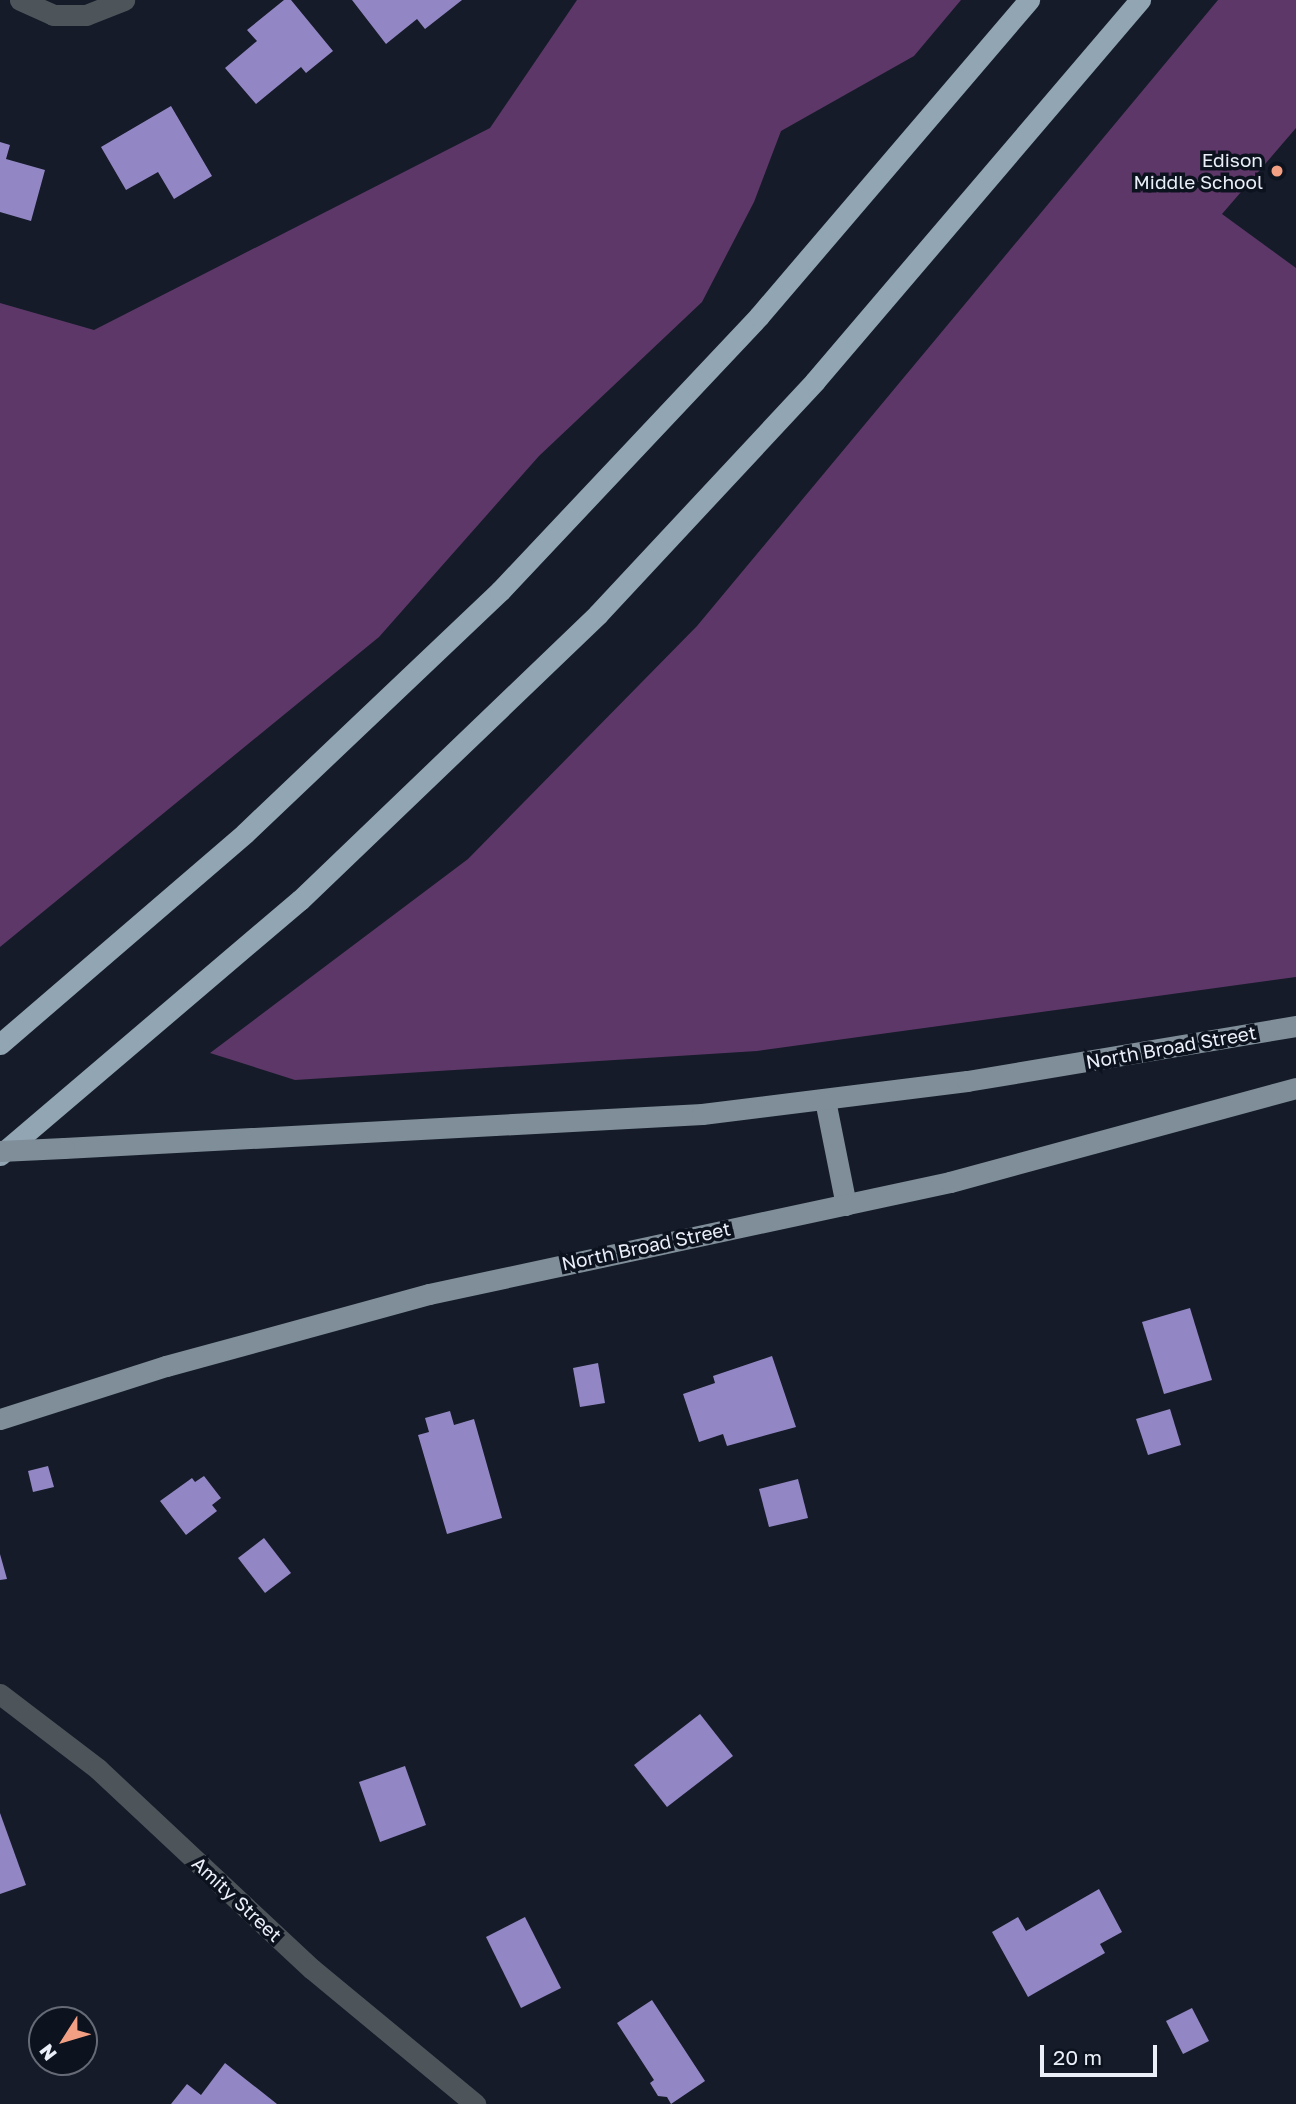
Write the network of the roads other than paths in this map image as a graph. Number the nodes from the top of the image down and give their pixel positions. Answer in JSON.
{"nodes":[{"id":1,"x":20,"y":0,"type":"edge"},
{"id":2,"x":124,"y":0,"type":"edge"},
{"id":3,"x":1029,"y":0,"type":"edge"},
{"id":4,"x":1140,"y":0,"type":"edge"},
{"id":5,"x":1296,"y":1026,"type":"edge"},
{"id":6,"x":0,"y":1044,"type":"edge"},
{"id":7,"x":1296,"y":1088,"type":"edge"},
{"id":8,"x":825,"y":1100,"type":"junction"},
{"id":9,"x":0,"y":1153,"type":"edge"},
{"id":10,"x":846,"y":1205,"type":"junction"},
{"id":11,"x":0,"y":1419,"type":"edge"},
{"id":12,"x":0,"y":1694,"type":"edge"},
{"id":13,"x":475,"y":2104,"type":"edge"}],
"edges":[{"from":1,"to":2,"type":"street"},
{"from":3,"to":6,"type":"highway"},
{"from":4,"to":9,"type":"highway"},
{"from":5,"to":8,"type":"main road","name":"North Broad Street"},
{"from":7,"to":10,"type":"main road","name":"North Broad Street"},
{"from":8,"to":9,"type":"main road","name":"North Broad Street","bridge":true},
{"from":8,"to":10,"type":"main road"},
{"from":10,"to":11,"type":"main road","name":"North Broad Street"},
{"from":12,"to":13,"type":"street","name":"Amity Street"}]}
